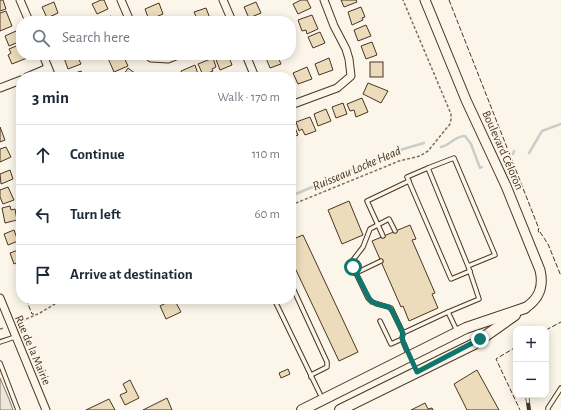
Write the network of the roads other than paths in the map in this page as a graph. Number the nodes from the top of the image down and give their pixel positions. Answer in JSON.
{"nodes":[{"id":1,"x":20,"y":0,"type":"edge"},
{"id":2,"x":121,"y":0,"type":"edge"},
{"id":3,"x":223,"y":0,"type":"edge"},
{"id":4,"x":324,"y":0,"type":"edge"},
{"id":5,"x":425,"y":0,"type":"edge"},
{"id":6,"x":27,"y":16,"type":"edge"},
{"id":7,"x":128,"y":16,"type":"edge"},
{"id":8,"x":230,"y":16,"type":"edge"},
{"id":9,"x":44,"y":60,"type":"edge"},
{"id":10,"x":248,"y":60,"type":"edge"},
{"id":11,"x":48,"y":68,"type":"junction"},
{"id":12,"x":39,"y":72,"type":"edge"},
{"id":13,"x":50,"y":72,"type":"edge"},
{"id":14,"x":253,"y":72,"type":"edge"},
{"id":15,"x":16,"y":82,"type":"edge"},
{"id":16,"x":0,"y":88,"type":"edge"},
{"id":17,"x":296,"y":103,"type":"edge"},
{"id":18,"x":428,"y":168,"type":"junction"},
{"id":19,"x":409,"y":181,"type":"junction"},
{"id":20,"x":378,"y":224,"type":"junction"},
{"id":21,"x":395,"y":231,"type":"dead end"},
{"id":22,"x":383,"y":236,"type":"dead end"},
{"id":23,"x":381,"y":261,"type":"dead end"},
{"id":24,"x":468,"y":266,"type":"junction"},
{"id":25,"x":470,"y":271,"type":"junction"},
{"id":26,"x":356,"y":273,"type":"junction"},
{"id":27,"x":296,"y":295,"type":"edge"},
{"id":28,"x":0,"y":298,"type":"edge"},
{"id":29,"x":276,"y":304,"type":"edge"},
{"id":30,"x":525,"y":308,"type":"junction"},
{"id":31,"x":448,"y":312,"type":"junction"},
{"id":32,"x":380,"y":321,"type":"dead end"},
{"id":33,"x":403,"y":333,"type":"junction"},
{"id":34,"x":458,"y":333,"type":"junction"},
{"id":35,"x":15,"y":337,"type":"junction"},
{"id":36,"x":402,"y":339,"type":"junction"},
{"id":37,"x":0,"y":342,"type":"edge"},
{"id":38,"x":410,"y":357,"type":"junction"},
{"id":39,"x":0,"y":363,"type":"edge"},
{"id":40,"x":417,"y":372,"type":"junction"},
{"id":41,"x":310,"y":377,"type":"junction"},
{"id":42,"x":561,"y":388,"type":"edge"},
{"id":43,"x":320,"y":394,"type":"dead end"},
{"id":44,"x":316,"y":407,"type":"edge"},
{"id":45,"x":18,"y":410,"type":"edge"},
{"id":46,"x":46,"y":410,"type":"edge"},
{"id":47,"x":302,"y":410,"type":"edge"},
{"id":48,"x":340,"y":410,"type":"edge"},
{"id":49,"x":548,"y":410,"type":"edge"}],
"edges":[{"from":1,"to":6,"type":"street"},
{"from":2,"to":7,"type":"street"},
{"from":3,"to":8,"type":"street"},
{"from":4,"to":17,"type":"street"},
{"from":5,"to":30,"type":"street","name":"Boulevard Céloron"},
{"from":9,"to":11,"type":"street"},
{"from":10,"to":14,"type":"street"},
{"from":11,"to":12,"type":"street"},
{"from":11,"to":13,"type":"street"},
{"from":15,"to":16,"type":"street"},
{"from":18,"to":19,"type":"lane"},
{"from":18,"to":24,"type":"lane"},
{"from":18,"to":24,"type":"lane"},
{"from":19,"to":20,"type":"lane"},
{"from":19,"to":25,"type":"lane"},
{"from":20,"to":21,"type":"lane"},
{"from":20,"to":22,"type":"lane"},
{"from":20,"to":26,"type":"lane"},
{"from":23,"to":26,"type":"lane"},
{"from":24,"to":25,"type":"lane"},
{"from":25,"to":31,"type":"lane"},
{"from":26,"to":33,"type":"lane"},
{"from":27,"to":41,"type":"lane"},
{"from":28,"to":35,"type":"street","name":"Rue de la Mairie"},
{"from":29,"to":41,"type":"lane"},
{"from":30,"to":34,"type":"main road"},
{"from":30,"to":40,"type":"main road"},
{"from":31,"to":33,"type":"lane"},
{"from":31,"to":34,"type":"lane"},
{"from":32,"to":36,"type":"lane"},
{"from":33,"to":36,"type":"lane"},
{"from":34,"to":38,"type":"main road"},
{"from":35,"to":37,"type":"lane"},
{"from":35,"to":46,"type":"street","name":"Rue de la Mairie"},
{"from":36,"to":38,"type":"lane"},
{"from":38,"to":40,"type":"main road"},
{"from":38,"to":44,"type":"main road"},
{"from":39,"to":45,"type":"lane"},
{"from":40,"to":48,"type":"main road"},
{"from":41,"to":43,"type":"lane"},
{"from":42,"to":49,"type":"lane"},
{"from":44,"to":47,"type":"main road"}]}
